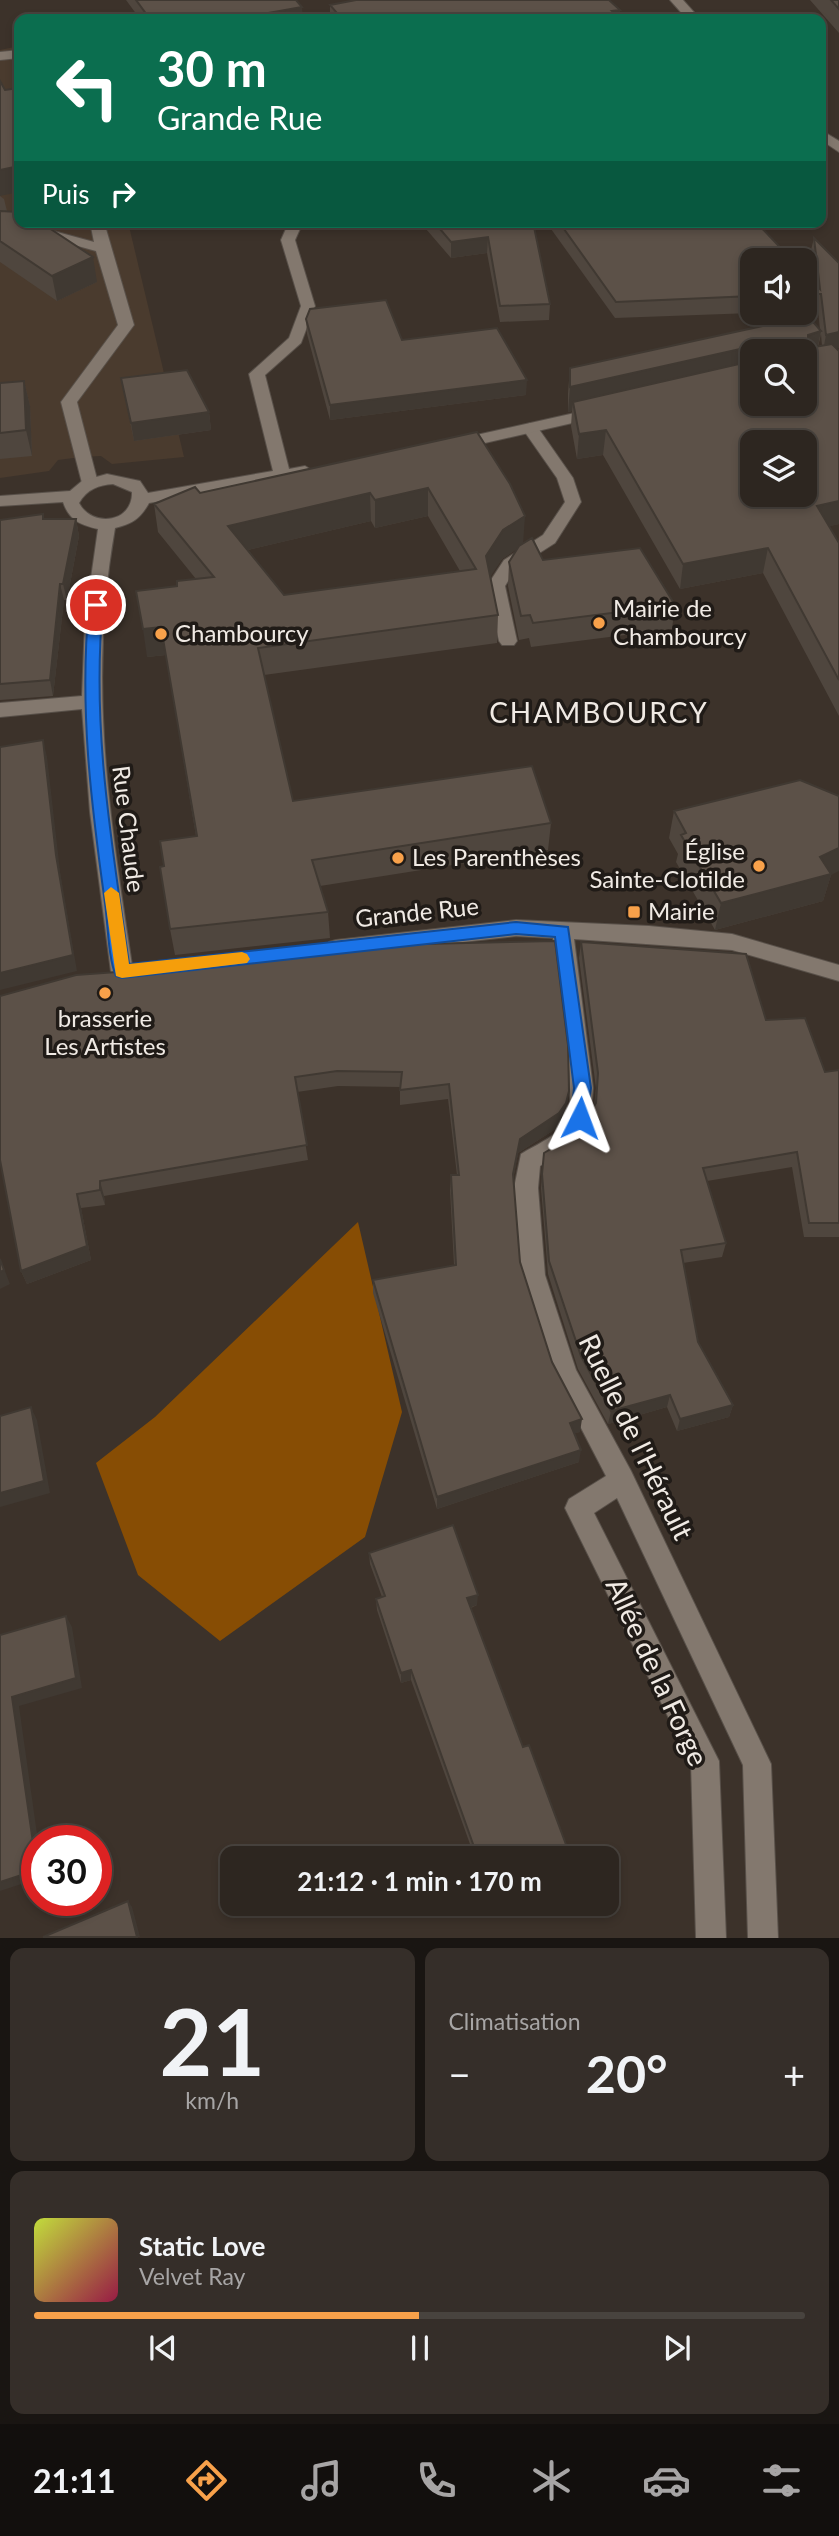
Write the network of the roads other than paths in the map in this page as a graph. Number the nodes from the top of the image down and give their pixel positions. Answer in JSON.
{"nodes":[{"id":1,"x":677,"y":0,"type":"edge"},
{"id":2,"x":690,"y":14,"type":"edge"},
{"id":3,"x":98,"y":228,"type":"edge"},
{"id":4,"x":293,"y":228,"type":"edge"},
{"id":5,"x":0,"y":230,"type":"edge"},
{"id":6,"x":101,"y":248,"type":"junction"},
{"id":7,"x":618,"y":408,"type":"edge"},
{"id":8,"x":530,"y":428,"type":"junction"},
{"id":9,"x":433,"y":449,"type":"edge"},
{"id":10,"x":323,"y":468,"type":"edge"},
{"id":11,"x":282,"y":475,"type":"junction"},
{"id":12,"x":90,"y":483,"type":"junction"},
{"id":13,"x":74,"y":496,"type":"junction"},
{"id":14,"x":143,"y":499,"type":"junction"},
{"id":15,"x":0,"y":501,"type":"edge"},
{"id":16,"x":107,"y":524,"type":"junction"},
{"id":17,"x":509,"y":640,"type":"dead end"},
{"id":18,"x":92,"y":702,"type":"junction"},
{"id":19,"x":0,"y":710,"type":"edge"},
{"id":20,"x":563,"y":931,"type":"junction"},
{"id":21,"x":315,"y":950,"type":"edge"},
{"id":22,"x":148,"y":970,"type":"edge"},
{"id":23,"x":122,"y":972,"type":"junction"},
{"id":24,"x":839,"y":974,"type":"edge"},
{"id":25,"x":96,"y":976,"type":"edge"},
{"id":26,"x":622,"y":1480,"type":"junction"},
{"id":27,"x":711,"y":1937,"type":"edge"},
{"id":28,"x":763,"y":1937,"type":"edge"}],
"edges":[{"from":1,"to":2,"type":"street"},
{"from":3,"to":6,"type":"street"},
{"from":4,"to":11,"type":"street"},
{"from":5,"to":6,"type":"street"},
{"from":6,"to":12,"type":"street"},
{"from":7,"to":8,"type":"street"},
{"from":8,"to":9,"type":"street"},
{"from":8,"to":17,"type":"street"},
{"from":10,"to":11,"type":"street"},
{"from":11,"to":14,"type":"street"},
{"from":12,"to":13,"type":"street"},
{"from":12,"to":14,"type":"street"},
{"from":13,"to":15,"type":"street"},
{"from":13,"to":16,"type":"street"},
{"from":14,"to":16,"type":"street"},
{"from":16,"to":18,"type":"street","name":"Rue Chaude"},
{"from":18,"to":19,"type":"street"},
{"from":18,"to":23,"type":"street","name":"Rue Chaude"},
{"from":20,"to":21,"type":"street","name":"Grande Rue"},
{"from":20,"to":24,"type":"street","name":"Grande Rue"},
{"from":20,"to":26,"type":"street","name":"Ruelle de l'Hérault"},
{"from":22,"to":23,"type":"street"},
{"from":23,"to":25,"type":"street"},
{"from":26,"to":27,"type":"street","name":"Allée de la Forge"},
{"from":26,"to":28,"type":"street","name":"Ruelle de l'Hérault"}]}
